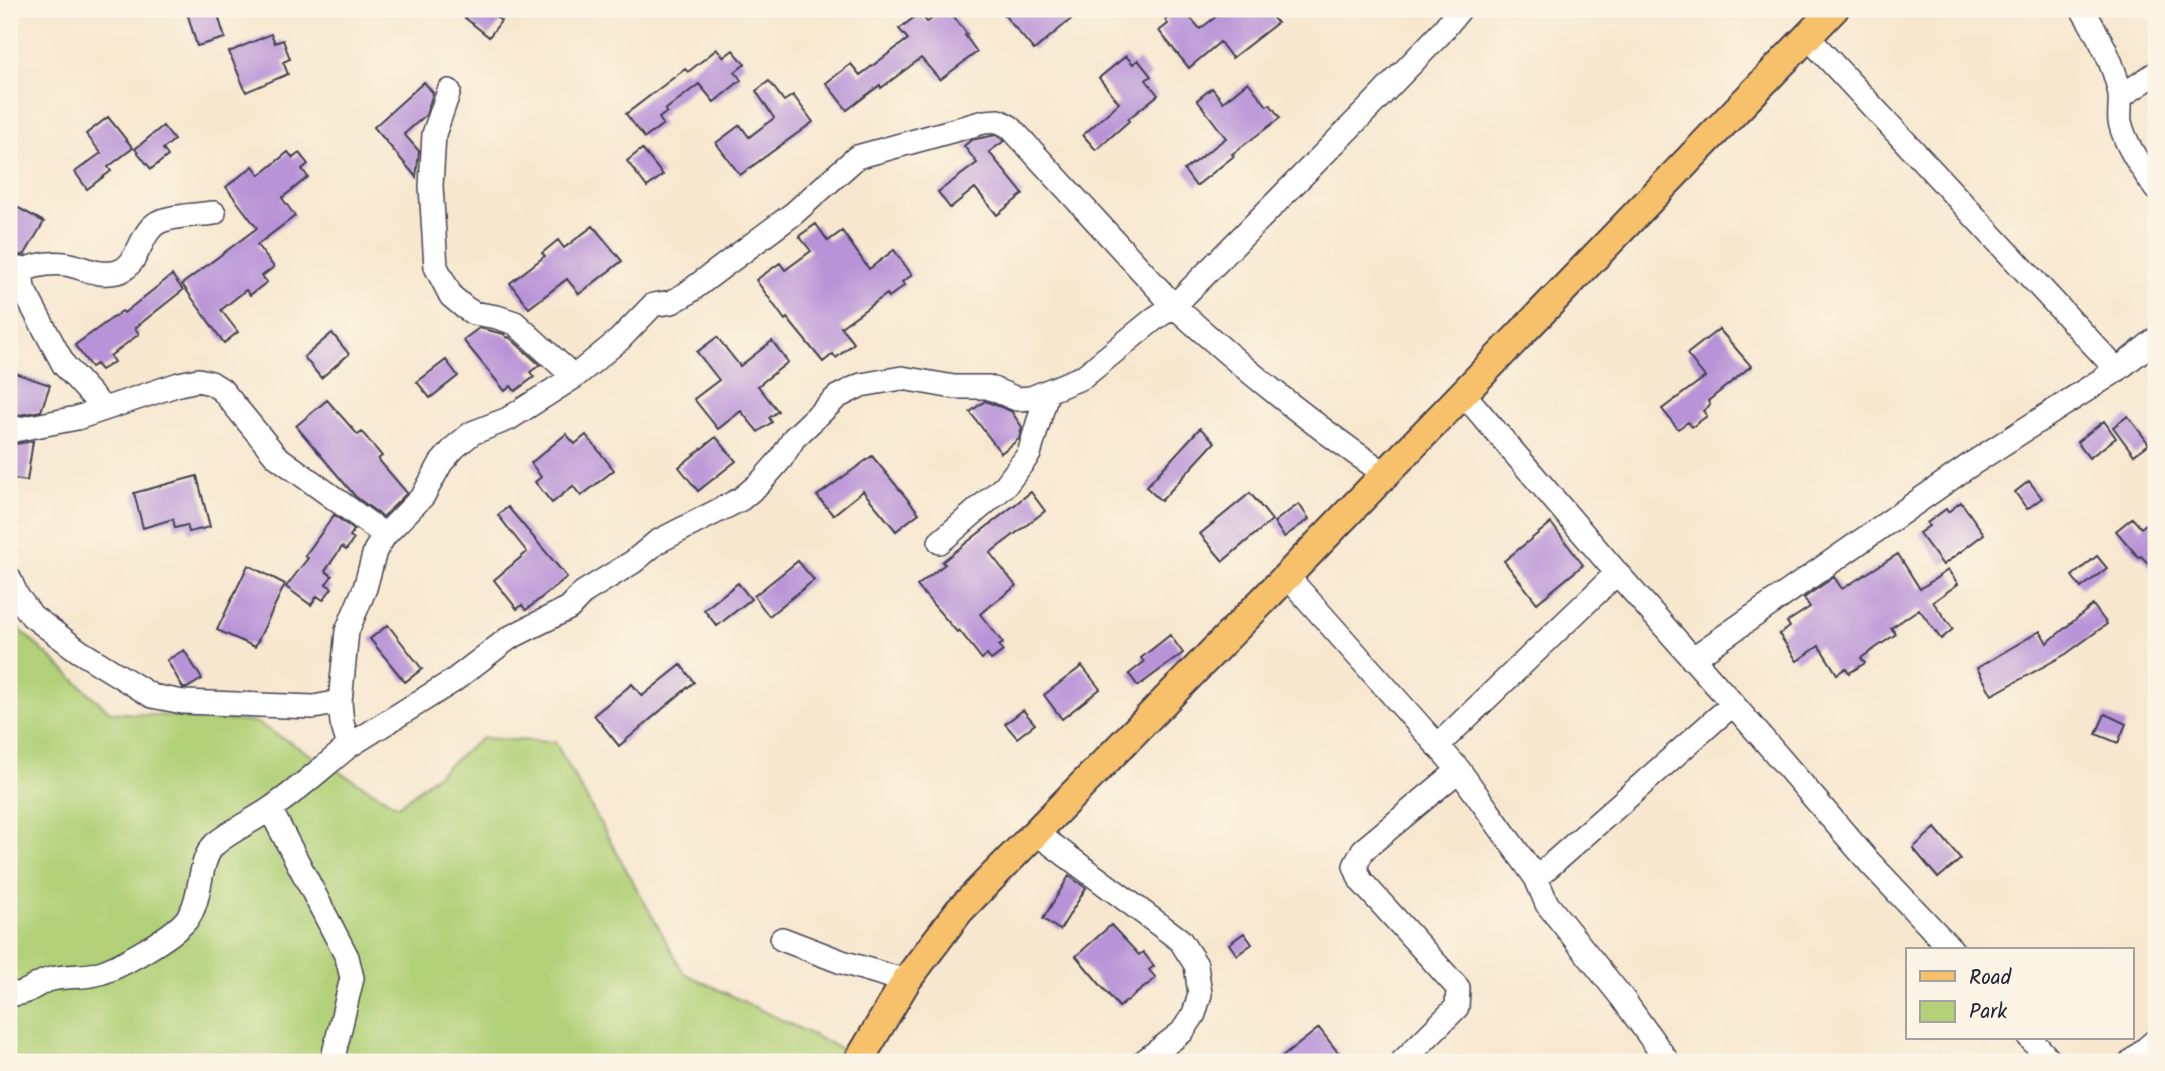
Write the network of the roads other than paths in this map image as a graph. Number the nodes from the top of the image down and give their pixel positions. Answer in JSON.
{"nodes":[{"id":1,"x":1460,"y":9,"type":"edge"},
{"id":2,"x":1833,"y":9,"type":"edge"},
{"id":3,"x":2082,"y":9,"type":"edge"},
{"id":4,"x":1807,"y":36,"type":"junction"},
{"id":5,"x":2156,"y":73,"type":"edge"},
{"id":6,"x":449,"y":91,"type":"dead end"},
{"id":7,"x":2120,"y":97,"type":"junction"},
{"id":8,"x":2156,"y":190,"type":"edge"},
{"id":9,"x":214,"y":213,"type":"dead end"},
{"id":10,"x":15,"y":273,"type":"edge"},
{"id":11,"x":1174,"y":306,"type":"junction"},
{"id":12,"x":2156,"y":339,"type":"edge"},
{"id":13,"x":2117,"y":370,"type":"junction"},
{"id":14,"x":575,"y":377,"type":"junction"},
{"id":15,"x":1462,"y":392,"type":"junction"},
{"id":16,"x":1047,"y":393,"type":"junction"},
{"id":17,"x":104,"y":409,"type":"junction"},
{"id":18,"x":9,"y":430,"type":"edge"},
{"id":19,"x":1384,"y":473,"type":"junction"},
{"id":20,"x":385,"y":535,"type":"junction"},
{"id":21,"x":940,"y":542,"type":"dead end"},
{"id":22,"x":1616,"y":573,"type":"junction"},
{"id":23,"x":1287,"y":576,"type":"junction"},
{"id":24,"x":9,"y":578,"type":"edge"},
{"id":25,"x":1692,"y":659,"type":"junction"},
{"id":26,"x":340,"y":702,"type":"junction"},
{"id":27,"x":1734,"y":704,"type":"junction"},
{"id":28,"x":349,"y":746,"type":"junction"},
{"id":29,"x":1437,"y":746,"type":"junction"},
{"id":30,"x":1459,"y":771,"type":"junction"},
{"id":31,"x":270,"y":809,"type":"junction"},
{"id":32,"x":1035,"y":832,"type":"junction"},
{"id":33,"x":1536,"y":878,"type":"junction"},
{"id":34,"x":782,"y":939,"type":"dead end"},
{"id":35,"x":1950,"y":948,"type":"edge"},
{"id":36,"x":906,"y":981,"type":"junction"},
{"id":37,"x":9,"y":993,"type":"edge"},
{"id":38,"x":2032,"y":1040,"type":"edge"},
{"id":39,"x":2156,"y":1040,"type":"edge"},
{"id":40,"x":332,"y":1062,"type":"edge"},
{"id":41,"x":858,"y":1062,"type":"edge"},
{"id":42,"x":1143,"y":1062,"type":"edge"},
{"id":43,"x":1402,"y":1062,"type":"edge"},
{"id":44,"x":1668,"y":1062,"type":"edge"},
{"id":45,"x":2051,"y":1062,"type":"edge"},
{"id":46,"x":2131,"y":1062,"type":"edge"}],
"edges":[{"from":1,"to":11,"type":"street"},
{"from":2,"to":4,"type":"main road"},
{"from":3,"to":7,"type":"street"},
{"from":4,"to":13,"type":"street"},
{"from":4,"to":15,"type":"main road"},
{"from":5,"to":7,"type":"street"},
{"from":6,"to":14,"type":"street"},
{"from":7,"to":8,"type":"street"},
{"from":9,"to":10,"type":"street"},
{"from":10,"to":17,"type":"street"},
{"from":11,"to":14,"type":"street"},
{"from":11,"to":16,"type":"street"},
{"from":11,"to":19,"type":"street"},
{"from":12,"to":13,"type":"street"},
{"from":13,"to":25,"type":"street"},
{"from":14,"to":20,"type":"street"},
{"from":15,"to":19,"type":"main road"},
{"from":15,"to":22,"type":"street"},
{"from":16,"to":21,"type":"street"},
{"from":16,"to":28,"type":"street"},
{"from":17,"to":18,"type":"street"},
{"from":17,"to":20,"type":"street"},
{"from":19,"to":23,"type":"main road"},
{"from":20,"to":26,"type":"street"},
{"from":22,"to":25,"type":"street"},
{"from":22,"to":29,"type":"street"},
{"from":23,"to":29,"type":"street"},
{"from":23,"to":32,"type":"main road"},
{"from":24,"to":26,"type":"street"},
{"from":25,"to":27,"type":"street"},
{"from":26,"to":28,"type":"street"},
{"from":27,"to":33,"type":"street"},
{"from":27,"to":35,"type":"street"},
{"from":28,"to":31,"type":"street"},
{"from":29,"to":30,"type":"street"},
{"from":30,"to":33,"type":"street"},
{"from":30,"to":43,"type":"street"},
{"from":31,"to":37,"type":"street"},
{"from":31,"to":40,"type":"street"},
{"from":32,"to":36,"type":"main road"},
{"from":32,"to":42,"type":"street"},
{"from":33,"to":44,"type":"street"},
{"from":34,"to":36,"type":"street"},
{"from":36,"to":41,"type":"main road"},
{"from":38,"to":45,"type":"street"},
{"from":39,"to":46,"type":"street"}]}
